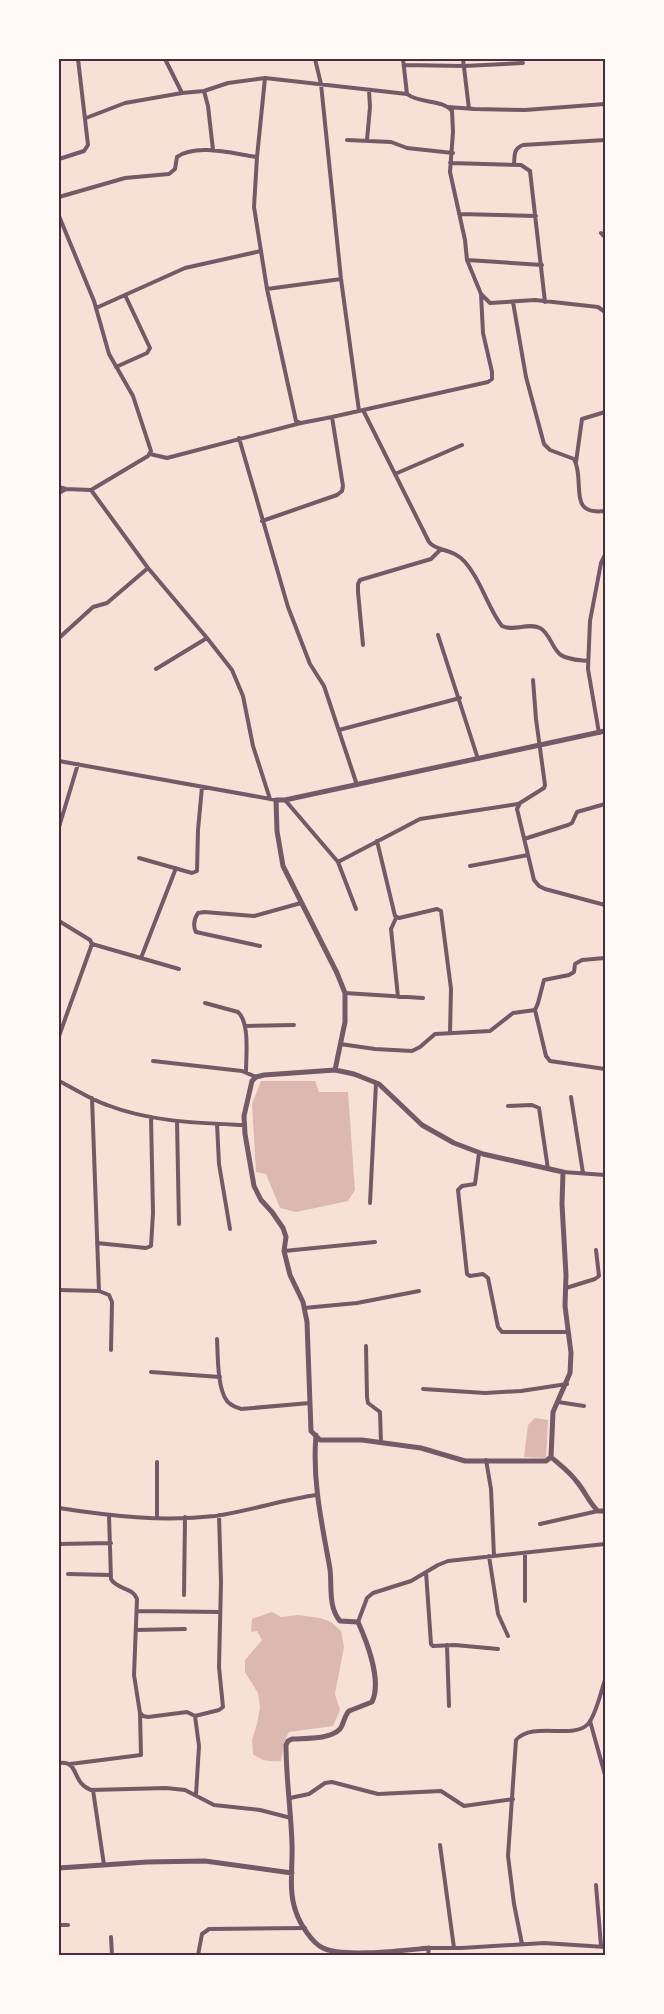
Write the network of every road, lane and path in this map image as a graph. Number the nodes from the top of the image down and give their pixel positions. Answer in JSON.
{"nodes":[{"id":1,"x":78,"y":59,"type":"edge"},
{"id":2,"x":165,"y":59,"type":"edge"},
{"id":3,"x":315,"y":59,"type":"edge"},
{"id":4,"x":403,"y":59,"type":"edge"},
{"id":5,"x":463,"y":59,"type":"edge"},
{"id":6,"x":524,"y":63,"type":"dead end"},
{"id":7,"x":404,"y":65,"type":"junction"},
{"id":8,"x":464,"y":66,"type":"junction"},
{"id":9,"x":265,"y":78,"type":"junction"},
{"id":10,"x":321,"y":84,"type":"junction"},
{"id":11,"x":368,"y":90,"type":"junction"},
{"id":12,"x":204,"y":91,"type":"junction"},
{"id":13,"x":182,"y":93,"type":"junction"},
{"id":14,"x":407,"y":94,"type":"junction"},
{"id":15,"x":605,"y":104,"type":"edge"},
{"id":16,"x":448,"y":107,"type":"junction"},
{"id":17,"x":470,"y":109,"type":"junction"},
{"id":18,"x":86,"y":118,"type":"junction"},
{"id":19,"x":348,"y":140,"type":"dead end"},
{"id":20,"x":367,"y":140,"type":"junction"},
{"id":21,"x":605,"y":140,"type":"edge"},
{"id":22,"x":213,"y":150,"type":"junction"},
{"id":23,"x":453,"y":153,"type":"junction"},
{"id":24,"x":256,"y":156,"type":"junction"},
{"id":25,"x":59,"y":159,"type":"edge"},
{"id":26,"x":450,"y":163,"type":"junction"},
{"id":27,"x":514,"y":164,"type":"junction"},
{"id":28,"x":59,"y":196,"type":"edge"},
{"id":29,"x":459,"y":214,"type":"junction"},
{"id":30,"x":59,"y":216,"type":"edge"},
{"id":31,"x":536,"y":216,"type":"junction"},
{"id":32,"x":601,"y":233,"type":"dead end"},
{"id":33,"x":605,"y":237,"type":"edge"},
{"id":34,"x":261,"y":251,"type":"junction"},
{"id":35,"x":468,"y":260,"type":"junction"},
{"id":36,"x":542,"y":265,"type":"junction"},
{"id":37,"x":341,"y":279,"type":"junction"},
{"id":38,"x":267,"y":289,"type":"junction"},
{"id":39,"x":125,"y":294,"type":"junction"},
{"id":40,"x":481,"y":294,"type":"junction"},
{"id":41,"x":513,"y":302,"type":"junction"},
{"id":42,"x":545,"y":302,"type":"junction"},
{"id":43,"x":96,"y":308,"type":"junction"},
{"id":44,"x":605,"y":312,"type":"edge"},
{"id":45,"x":116,"y":367,"type":"junction"},
{"id":46,"x":361,"y":410,"type":"junction"},
{"id":47,"x":605,"y":412,"type":"edge"},
{"id":48,"x":332,"y":417,"type":"junction"},
{"id":49,"x":301,"y":423,"type":"junction"},
{"id":50,"x":239,"y":438,"type":"junction"},
{"id":51,"x":462,"y":445,"type":"dead end"},
{"id":52,"x":150,"y":454,"type":"junction"},
{"id":53,"x":576,"y":463,"type":"junction"},
{"id":54,"x":395,"y":474,"type":"junction"},
{"id":55,"x":59,"y":487,"type":"edge"},
{"id":56,"x":66,"y":489,"type":"junction"},
{"id":57,"x":91,"y":490,"type":"junction"},
{"id":58,"x":59,"y":493,"type":"edge"},
{"id":59,"x":605,"y":511,"type":"edge"},
{"id":60,"x":262,"y":520,"type":"junction"},
{"id":61,"x":441,"y":549,"type":"junction"},
{"id":62,"x":605,"y":555,"type":"edge"},
{"id":63,"x":148,"y":568,"type":"junction"},
{"id":64,"x":438,"y":635,"type":"dead end"},
{"id":65,"x":59,"y":638,"type":"edge"},
{"id":66,"x":208,"y":638,"type":"junction"},
{"id":67,"x":363,"y":645,"type":"dead end"},
{"id":68,"x":588,"y":661,"type":"junction"},
{"id":69,"x":156,"y":670,"type":"dead end"},
{"id":70,"x":533,"y":680,"type":"dead end"},
{"id":71,"x":460,"y":698,"type":"junction"},
{"id":72,"x":339,"y":730,"type":"junction"},
{"id":73,"x":602,"y":732,"type":"edge"},
{"id":74,"x":540,"y":746,"type":"junction"},
{"id":75,"x":478,"y":759,"type":"junction"},
{"id":76,"x":59,"y":761,"type":"edge"},
{"id":77,"x":78,"y":764,"type":"junction"},
{"id":78,"x":357,"y":785,"type":"junction"},
{"id":79,"x":202,"y":787,"type":"junction"},
{"id":80,"x":273,"y":800,"type":"junction"},
{"id":81,"x":285,"y":800,"type":"junction"},
{"id":82,"x":518,"y":804,"type":"junction"},
{"id":83,"x":605,"y":804,"type":"edge"},
{"id":84,"x":59,"y":827,"type":"edge"},
{"id":85,"x":524,"y":838,"type":"junction"},
{"id":86,"x":377,"y":841,"type":"junction"},
{"id":87,"x":528,"y":855,"type":"junction"},
{"id":88,"x":139,"y":858,"type":"dead end"},
{"id":89,"x":338,"y":862,"type":"junction"},
{"id":90,"x":470,"y":866,"type":"dead end"},
{"id":91,"x":176,"y":868,"type":"junction"},
{"id":92,"x":301,"y":903,"type":"junction"},
{"id":93,"x":605,"y":905,"type":"edge"},
{"id":94,"x":356,"y":909,"type":"dead end"},
{"id":95,"x":396,"y":918,"type":"junction"},
{"id":96,"x":59,"y":921,"type":"edge"},
{"id":97,"x":92,"y":944,"type":"junction"},
{"id":98,"x":260,"y":946,"type":"dead end"},
{"id":99,"x":141,"y":958,"type":"junction"},
{"id":100,"x":605,"y":958,"type":"edge"},
{"id":101,"x":179,"y":969,"type":"dead end"},
{"id":102,"x":345,"y":993,"type":"junction"},
{"id":103,"x":398,"y":997,"type":"junction"},
{"id":104,"x":423,"y":998,"type":"dead end"},
{"id":105,"x":205,"y":1003,"type":"dead end"},
{"id":106,"x":535,"y":1010,"type":"junction"},
{"id":107,"x":294,"y":1025,"type":"dead end"},
{"id":108,"x":246,"y":1026,"type":"junction"},
{"id":109,"x":450,"y":1033,"type":"junction"},
{"id":110,"x":59,"y":1036,"type":"edge"},
{"id":111,"x":340,"y":1044,"type":"junction"},
{"id":112,"x":153,"y":1060,"type":"dead end"},
{"id":113,"x":605,"y":1069,"type":"edge"},
{"id":114,"x":335,"y":1070,"type":"junction"},
{"id":115,"x":246,"y":1072,"type":"junction"},
{"id":116,"x":256,"y":1077,"type":"junction"},
{"id":117,"x":59,"y":1081,"type":"edge"},
{"id":118,"x":376,"y":1083,"type":"junction"},
{"id":119,"x":570,"y":1097,"type":"dead end"},
{"id":120,"x":92,"y":1098,"type":"junction"},
{"id":121,"x":508,"y":1106,"type":"dead end"},
{"id":122,"x":151,"y":1117,"type":"junction"},
{"id":123,"x":177,"y":1121,"type":"junction"},
{"id":124,"x":217,"y":1124,"type":"junction"},
{"id":125,"x":244,"y":1125,"type":"junction"},
{"id":126,"x":479,"y":1153,"type":"junction"},
{"id":127,"x":548,"y":1169,"type":"junction"},
{"id":128,"x":563,"y":1172,"type":"junction"},
{"id":129,"x":583,"y":1173,"type":"junction"},
{"id":130,"x":605,"y":1174,"type":"edge"},
{"id":131,"x":370,"y":1203,"type":"dead end"},
{"id":132,"x":179,"y":1224,"type":"dead end"},
{"id":133,"x":230,"y":1229,"type":"dead end"},
{"id":134,"x":375,"y":1242,"type":"dead end"},
{"id":135,"x":98,"y":1243,"type":"junction"},
{"id":136,"x":596,"y":1250,"type":"dead end"},
{"id":137,"x":284,"y":1251,"type":"junction"},
{"id":138,"x":566,"y":1288,"type":"junction"},
{"id":139,"x":59,"y":1290,"type":"edge"},
{"id":140,"x":99,"y":1291,"type":"junction"},
{"id":141,"x":419,"y":1291,"type":"dead end"},
{"id":142,"x":304,"y":1308,"type":"junction"},
{"id":143,"x":568,"y":1332,"type":"junction"},
{"id":144,"x":217,"y":1338,"type":"dead end"},
{"id":145,"x":366,"y":1346,"type":"dead end"},
{"id":146,"x":111,"y":1350,"type":"dead end"},
{"id":147,"x":151,"y":1372,"type":"dead end"},
{"id":148,"x":220,"y":1377,"type":"junction"},
{"id":149,"x":566,"y":1384,"type":"junction"},
{"id":150,"x":423,"y":1389,"type":"dead end"},
{"id":151,"x":558,"y":1402,"type":"junction"},
{"id":152,"x":310,"y":1403,"type":"junction"},
{"id":153,"x":584,"y":1406,"type":"dead end"},
{"id":154,"x":316,"y":1436,"type":"junction"},
{"id":155,"x":381,"y":1443,"type":"junction"},
{"id":156,"x":551,"y":1457,"type":"junction"},
{"id":157,"x":486,"y":1460,"type":"junction"},
{"id":158,"x":157,"y":1462,"type":"dead end"},
{"id":159,"x":316,"y":1495,"type":"junction"},
{"id":160,"x":59,"y":1508,"type":"edge"},
{"id":161,"x":598,"y":1512,"type":"junction"},
{"id":162,"x":605,"y":1512,"type":"edge"},
{"id":163,"x":220,"y":1515,"type":"junction"},
{"id":164,"x":109,"y":1516,"type":"junction"},
{"id":165,"x":185,"y":1517,"type":"junction"},
{"id":166,"x":157,"y":1518,"type":"junction"},
{"id":167,"x":540,"y":1524,"type":"dead end"},
{"id":168,"x":605,"y":1525,"type":"edge"},
{"id":169,"x":111,"y":1543,"type":"junction"},
{"id":170,"x":59,"y":1544,"type":"edge"},
{"id":171,"x":605,"y":1544,"type":"edge"},
{"id":172,"x":524,"y":1553,"type":"junction"},
{"id":173,"x":492,"y":1556,"type":"junction"},
{"id":174,"x":426,"y":1572,"type":"junction"},
{"id":175,"x":68,"y":1574,"type":"dead end"},
{"id":176,"x":110,"y":1575,"type":"junction"},
{"id":177,"x":184,"y":1594,"type":"dead end"},
{"id":178,"x":524,"y":1602,"type":"dead end"},
{"id":179,"x":137,"y":1611,"type":"junction"},
{"id":180,"x":220,"y":1612,"type":"junction"},
{"id":181,"x":358,"y":1622,"type":"junction"},
{"id":182,"x":185,"y":1629,"type":"dead end"},
{"id":183,"x":136,"y":1630,"type":"junction"},
{"id":184,"x":508,"y":1636,"type":"dead end"},
{"id":185,"x":447,"y":1645,"type":"junction"},
{"id":186,"x":498,"y":1649,"type":"dead end"},
{"id":187,"x":605,"y":1680,"type":"edge"},
{"id":188,"x":449,"y":1706,"type":"dead end"},
{"id":189,"x":140,"y":1714,"type":"junction"},
{"id":190,"x":195,"y":1716,"type":"junction"},
{"id":191,"x":590,"y":1721,"type":"junction"},
{"id":192,"x":59,"y":1762,"type":"edge"},
{"id":193,"x":70,"y":1764,"type":"junction"},
{"id":194,"x":605,"y":1775,"type":"edge"},
{"id":195,"x":93,"y":1790,"type":"junction"},
{"id":196,"x":196,"y":1795,"type":"junction"},
{"id":197,"x":290,"y":1798,"type":"junction"},
{"id":198,"x":513,"y":1799,"type":"junction"},
{"id":199,"x":291,"y":1818,"type":"junction"},
{"id":200,"x":440,"y":1845,"type":"dead end"},
{"id":201,"x":104,"y":1864,"type":"junction"},
{"id":202,"x":59,"y":1868,"type":"edge"},
{"id":203,"x":292,"y":1873,"type":"junction"},
{"id":204,"x":596,"y":1885,"type":"dead end"},
{"id":205,"x":59,"y":1926,"type":"edge"},
{"id":206,"x":68,"y":1926,"type":"dead end"},
{"id":207,"x":305,"y":1928,"type":"junction"},
{"id":208,"x":111,"y":1937,"type":"dead end"},
{"id":209,"x":522,"y":1944,"type":"junction"},
{"id":210,"x":603,"y":1947,"type":"edge"},
{"id":211,"x":429,"y":1948,"type":"junction"},
{"id":212,"x":454,"y":1948,"type":"junction"},
{"id":213,"x":461,"y":1948,"type":"junction"},
{"id":214,"x":326,"y":1952,"type":"edge"},
{"id":215,"x":112,"y":1955,"type":"edge"},
{"id":216,"x":198,"y":1955,"type":"edge"},
{"id":217,"x":428,"y":1955,"type":"edge"},
{"id":218,"x":460,"y":1955,"type":"edge"}],
"edges":[{"from":1,"to":18,"type":"street"},
{"from":2,"to":13,"type":"street"},
{"from":3,"to":10,"type":"street"},
{"from":4,"to":7,"type":"street"},
{"from":5,"to":8,"type":"street"},
{"from":6,"to":8,"type":"street"},
{"from":7,"to":8,"type":"street"},
{"from":7,"to":14,"type":"street"},
{"from":8,"to":17,"type":"street"},
{"from":9,"to":10,"type":"street"},
{"from":9,"to":12,"type":"street"},
{"from":9,"to":24,"type":"street"},
{"from":10,"to":11,"type":"street"},
{"from":10,"to":37,"type":"street"},
{"from":11,"to":14,"type":"street"},
{"from":11,"to":20,"type":"street"},
{"from":12,"to":13,"type":"street"},
{"from":12,"to":22,"type":"street"},
{"from":13,"to":18,"type":"street"},
{"from":14,"to":16,"type":"street"},
{"from":15,"to":17,"type":"street"},
{"from":16,"to":17,"type":"street"},
{"from":16,"to":23,"type":"street"},
{"from":18,"to":25,"type":"street"},
{"from":19,"to":20,"type":"street"},
{"from":20,"to":23,"type":"street"},
{"from":21,"to":27,"type":"street"},
{"from":22,"to":24,"type":"street"},
{"from":22,"to":28,"type":"street"},
{"from":23,"to":26,"type":"street"},
{"from":24,"to":34,"type":"street"},
{"from":26,"to":27,"type":"street"},
{"from":26,"to":29,"type":"street"},
{"from":27,"to":31,"type":"street"},
{"from":29,"to":31,"type":"street"},
{"from":29,"to":35,"type":"street"},
{"from":30,"to":43,"type":"street"},
{"from":31,"to":36,"type":"street"},
{"from":32,"to":33,"type":"street"},
{"from":34,"to":38,"type":"street"},
{"from":34,"to":39,"type":"street"},
{"from":35,"to":36,"type":"street"},
{"from":35,"to":40,"type":"street"},
{"from":36,"to":42,"type":"street"},
{"from":37,"to":38,"type":"street"},
{"from":37,"to":46,"type":"street"},
{"from":38,"to":49,"type":"street"},
{"from":39,"to":43,"type":"street"},
{"from":39,"to":45,"type":"street"},
{"from":40,"to":41,"type":"street"},
{"from":40,"to":46,"type":"street"},
{"from":41,"to":42,"type":"street"},
{"from":41,"to":53,"type":"street"},
{"from":42,"to":44,"type":"street"},
{"from":43,"to":45,"type":"street"},
{"from":45,"to":52,"type":"street"},
{"from":46,"to":48,"type":"street"},
{"from":46,"to":54,"type":"street"},
{"from":47,"to":53,"type":"street"},
{"from":48,"to":49,"type":"street"},
{"from":48,"to":60,"type":"street"},
{"from":49,"to":50,"type":"street"},
{"from":50,"to":52,"type":"street"},
{"from":50,"to":60,"type":"street"},
{"from":51,"to":54,"type":"street"},
{"from":52,"to":57,"type":"street"},
{"from":53,"to":59,"type":"street"},
{"from":54,"to":61,"type":"street"},
{"from":55,"to":56,"type":"street"},
{"from":56,"to":57,"type":"street"},
{"from":56,"to":58,"type":"street"},
{"from":57,"to":63,"type":"street"},
{"from":60,"to":72,"type":"street"},
{"from":61,"to":67,"type":"street"},
{"from":61,"to":68,"type":"street"},
{"from":62,"to":68,"type":"street"},
{"from":63,"to":65,"type":"street"},
{"from":63,"to":66,"type":"street"},
{"from":64,"to":71,"type":"street"},
{"from":66,"to":69,"type":"street"},
{"from":66,"to":80,"type":"street"},
{"from":68,"to":73,"type":"street"},
{"from":70,"to":74,"type":"street"},
{"from":71,"to":72,"type":"street"},
{"from":71,"to":75,"type":"street"},
{"from":72,"to":78,"type":"street"},
{"from":73,"to":74,"type":"street"},
{"from":74,"to":75,"type":"street"},
{"from":74,"to":82,"type":"street"},
{"from":75,"to":78,"type":"street"},
{"from":76,"to":77,"type":"street"},
{"from":77,"to":79,"type":"street"},
{"from":77,"to":84,"type":"street"},
{"from":78,"to":81,"type":"street"},
{"from":79,"to":80,"type":"street"},
{"from":79,"to":91,"type":"street"},
{"from":80,"to":81,"type":"street"},
{"from":80,"to":92,"type":"street"},
{"from":81,"to":89,"type":"street"},
{"from":82,"to":85,"type":"street"},
{"from":82,"to":86,"type":"street"},
{"from":83,"to":85,"type":"street"},
{"from":85,"to":87,"type":"street"},
{"from":86,"to":89,"type":"street"},
{"from":86,"to":95,"type":"street"},
{"from":87,"to":90,"type":"street"},
{"from":87,"to":93,"type":"street"},
{"from":88,"to":91,"type":"street"},
{"from":89,"to":94,"type":"street"},
{"from":91,"to":99,"type":"street"},
{"from":92,"to":98,"type":"street"},
{"from":92,"to":102,"type":"street"},
{"from":95,"to":103,"type":"street"},
{"from":95,"to":109,"type":"street"},
{"from":96,"to":97,"type":"street"},
{"from":97,"to":99,"type":"street"},
{"from":97,"to":110,"type":"street"},
{"from":99,"to":101,"type":"street"},
{"from":100,"to":106,"type":"street"},
{"from":102,"to":103,"type":"street"},
{"from":102,"to":111,"type":"street"},
{"from":103,"to":104,"type":"street"},
{"from":105,"to":108,"type":"street"},
{"from":106,"to":109,"type":"street"},
{"from":106,"to":113,"type":"street"},
{"from":107,"to":108,"type":"street"},
{"from":108,"to":115,"type":"street"},
{"from":109,"to":111,"type":"street"},
{"from":111,"to":114,"type":"street"},
{"from":112,"to":115,"type":"street"},
{"from":114,"to":116,"type":"street"},
{"from":114,"to":118,"type":"street"},
{"from":115,"to":116,"type":"street"},
{"from":116,"to":125,"type":"street"},
{"from":117,"to":120,"type":"street"},
{"from":118,"to":126,"type":"street"},
{"from":118,"to":131,"type":"street"},
{"from":119,"to":129,"type":"street"},
{"from":120,"to":122,"type":"street"},
{"from":120,"to":135,"type":"street"},
{"from":121,"to":127,"type":"street"},
{"from":122,"to":123,"type":"street"},
{"from":122,"to":135,"type":"street"},
{"from":123,"to":124,"type":"street"},
{"from":123,"to":132,"type":"street"},
{"from":124,"to":125,"type":"street"},
{"from":124,"to":133,"type":"street"},
{"from":125,"to":137,"type":"street"},
{"from":126,"to":127,"type":"street"},
{"from":126,"to":143,"type":"street"},
{"from":127,"to":128,"type":"street"},
{"from":128,"to":129,"type":"street"},
{"from":128,"to":138,"type":"street"},
{"from":129,"to":130,"type":"street"},
{"from":134,"to":137,"type":"street"},
{"from":135,"to":140,"type":"street"},
{"from":136,"to":138,"type":"street"},
{"from":137,"to":142,"type":"street"},
{"from":138,"to":143,"type":"street"},
{"from":139,"to":140,"type":"street"},
{"from":140,"to":146,"type":"street"},
{"from":141,"to":142,"type":"street"},
{"from":142,"to":152,"type":"street"},
{"from":143,"to":149,"type":"street"},
{"from":144,"to":148,"type":"street"},
{"from":145,"to":155,"type":"street"},
{"from":147,"to":148,"type":"street"},
{"from":148,"to":152,"type":"street"},
{"from":149,"to":150,"type":"street"},
{"from":149,"to":151,"type":"street"},
{"from":151,"to":153,"type":"street"},
{"from":151,"to":156,"type":"street"},
{"from":152,"to":154,"type":"street"},
{"from":154,"to":155,"type":"street"},
{"from":154,"to":159,"type":"street"},
{"from":155,"to":157,"type":"street"},
{"from":156,"to":157,"type":"street"},
{"from":156,"to":161,"type":"street"},
{"from":157,"to":173,"type":"street"},
{"from":158,"to":166,"type":"street"},
{"from":159,"to":163,"type":"street"},
{"from":159,"to":181,"type":"street"},
{"from":160,"to":164,"type":"street"},
{"from":161,"to":162,"type":"street"},
{"from":161,"to":167,"type":"street"},
{"from":162,"to":168,"type":"street"},
{"from":163,"to":165,"type":"street"},
{"from":163,"to":180,"type":"street"},
{"from":164,"to":166,"type":"street"},
{"from":164,"to":169,"type":"street"},
{"from":165,"to":166,"type":"street"},
{"from":165,"to":177,"type":"street"},
{"from":169,"to":170,"type":"street"},
{"from":169,"to":176,"type":"street"},
{"from":171,"to":172,"type":"street"},
{"from":172,"to":173,"type":"street"},
{"from":172,"to":178,"type":"street"},
{"from":173,"to":174,"type":"street"},
{"from":173,"to":184,"type":"street"},
{"from":174,"to":181,"type":"street"},
{"from":174,"to":185,"type":"street"},
{"from":175,"to":176,"type":"street"},
{"from":176,"to":179,"type":"street"},
{"from":179,"to":180,"type":"street"},
{"from":179,"to":183,"type":"street"},
{"from":180,"to":190,"type":"street"},
{"from":181,"to":197,"type":"street"},
{"from":182,"to":183,"type":"street"},
{"from":183,"to":189,"type":"street"},
{"from":185,"to":186,"type":"street"},
{"from":185,"to":188,"type":"street"},
{"from":187,"to":191,"type":"street"},
{"from":189,"to":190,"type":"street"},
{"from":189,"to":193,"type":"street"},
{"from":190,"to":196,"type":"street"},
{"from":191,"to":194,"type":"street"},
{"from":191,"to":198,"type":"street"},
{"from":192,"to":193,"type":"street"},
{"from":193,"to":195,"type":"street"},
{"from":195,"to":196,"type":"street"},
{"from":195,"to":201,"type":"street"},
{"from":196,"to":199,"type":"street"},
{"from":197,"to":198,"type":"street"},
{"from":197,"to":199,"type":"street"},
{"from":198,"to":209,"type":"street"},
{"from":199,"to":203,"type":"street"},
{"from":200,"to":212,"type":"street"},
{"from":201,"to":202,"type":"street"},
{"from":201,"to":203,"type":"street"},
{"from":203,"to":207,"type":"street"},
{"from":204,"to":210,"type":"street"},
{"from":205,"to":206,"type":"street"},
{"from":207,"to":214,"type":"street"},
{"from":207,"to":216,"type":"street"},
{"from":208,"to":215,"type":"street"},
{"from":209,"to":210,"type":"street"},
{"from":209,"to":213,"type":"street"},
{"from":211,"to":212,"type":"street"},
{"from":211,"to":214,"type":"street"},
{"from":211,"to":217,"type":"street"},
{"from":212,"to":213,"type":"street"},
{"from":213,"to":218,"type":"street"}]}
